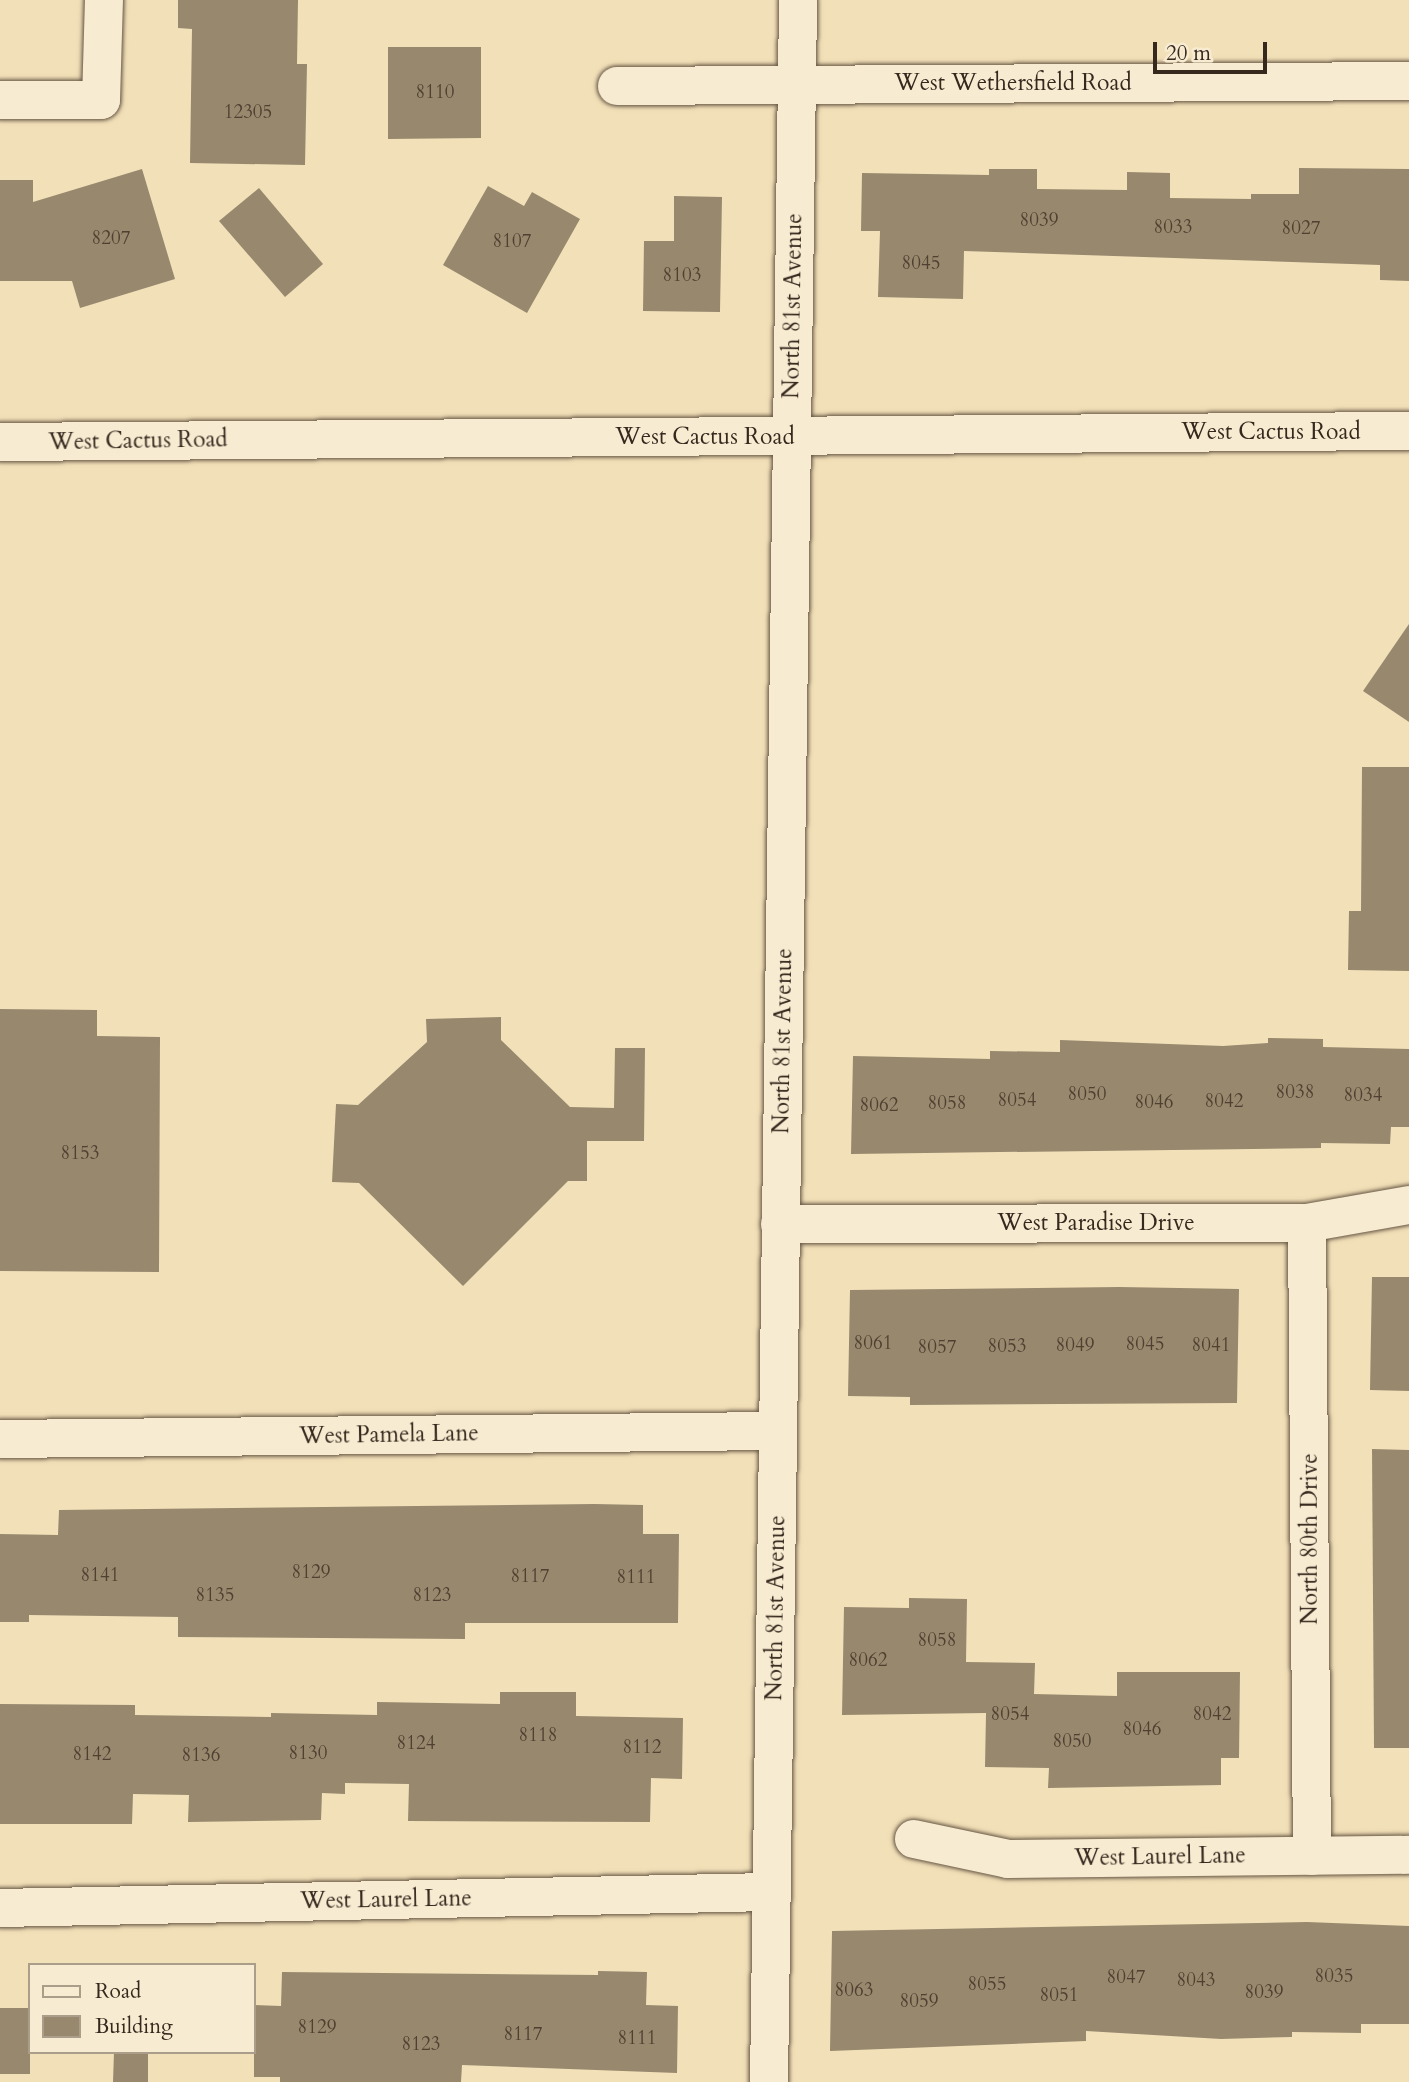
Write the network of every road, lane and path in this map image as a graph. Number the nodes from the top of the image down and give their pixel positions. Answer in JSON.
{"nodes":[{"id":1,"x":104,"y":0,"type":"edge"},
{"id":2,"x":798,"y":0,"type":"edge"},
{"id":3,"x":1409,"y":80,"type":"edge"},
{"id":4,"x":796,"y":85,"type":"junction"},
{"id":5,"x":617,"y":86,"type":"dead end"},
{"id":6,"x":0,"y":100,"type":"edge"},
{"id":7,"x":1409,"y":431,"type":"edge"},
{"id":8,"x":791,"y":436,"type":"junction"},
{"id":9,"x":0,"y":442,"type":"edge"},
{"id":10,"x":1409,"y":1205,"type":"edge"},
{"id":11,"x":1307,"y":1223,"type":"junction"},
{"id":12,"x":780,"y":1224,"type":"junction"},
{"id":13,"x":778,"y":1431,"type":"junction"},
{"id":14,"x":0,"y":1439,"type":"edge"},
{"id":15,"x":914,"y":1839,"type":"dead end"},
{"id":16,"x":1409,"y":1855,"type":"edge"},
{"id":17,"x":1312,"y":1856,"type":"junction"},
{"id":18,"x":772,"y":1892,"type":"junction"},
{"id":19,"x":0,"y":1908,"type":"edge"},
{"id":20,"x":769,"y":2082,"type":"edge"}],
"edges":[{"from":1,"to":6,"type":"street"},
{"from":2,"to":4,"type":"street","name":"North 81st Avenue"},
{"from":3,"to":4,"type":"street","name":"West Wethersfield Road"},
{"from":4,"to":5,"type":"street","name":"West Wethersfield Road"},
{"from":4,"to":8,"type":"street","name":"North 81st Avenue"},
{"from":7,"to":8,"type":"street","name":"West Cactus Road"},
{"from":8,"to":9,"type":"street","name":"West Cactus Road"},
{"from":8,"to":12,"type":"street","name":"North 81st Avenue"},
{"from":10,"to":11,"type":"street","name":"West Paradise Drive"},
{"from":11,"to":12,"type":"street","name":"West Paradise Drive"},
{"from":11,"to":17,"type":"street","name":"North 80th Drive"},
{"from":12,"to":13,"type":"street","name":"North 81st Avenue"},
{"from":13,"to":14,"type":"street","name":"West Pamela Lane"},
{"from":13,"to":18,"type":"street","name":"North 81st Avenue"},
{"from":15,"to":17,"type":"street","name":"West Laurel Lane"},
{"from":16,"to":17,"type":"street","name":"West Laurel Lane"},
{"from":18,"to":19,"type":"street","name":"West Laurel Lane"},
{"from":18,"to":20,"type":"street","name":"North 81st Avenue"}]}
